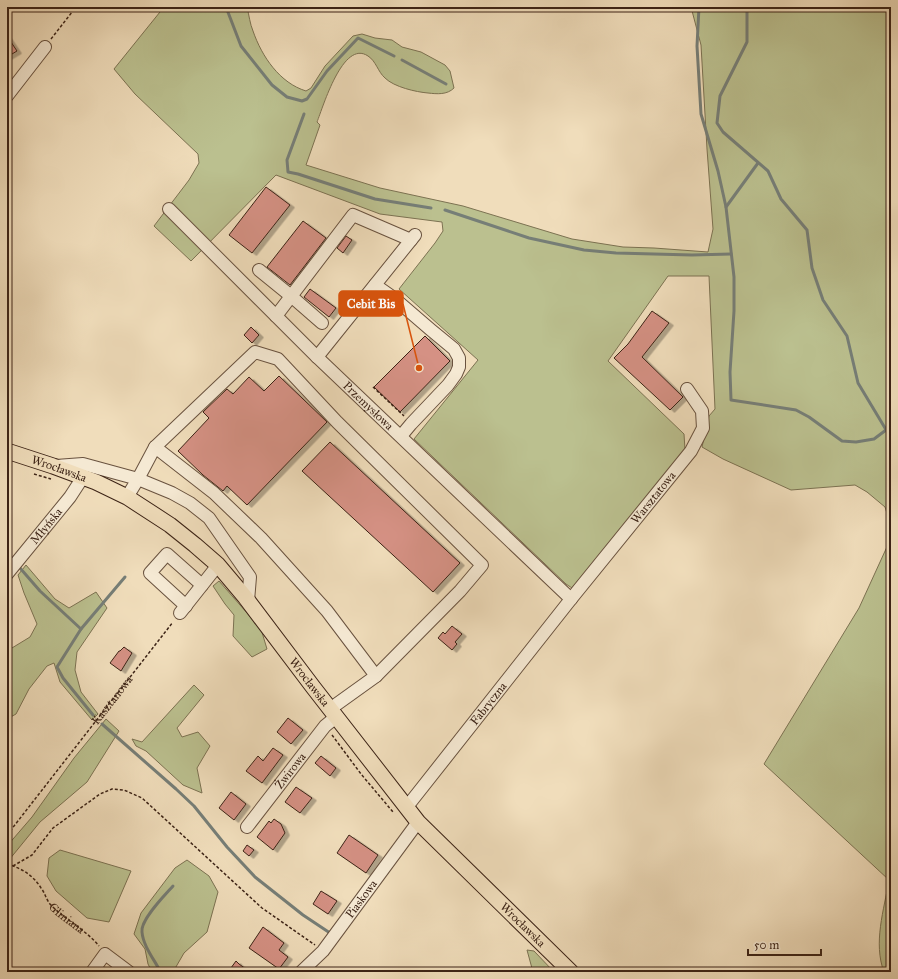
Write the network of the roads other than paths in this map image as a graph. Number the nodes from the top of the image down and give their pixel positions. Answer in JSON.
{"nodes":[{"id":1,"x":45,"y":46,"type":"road end"},
{"id":2,"x":7,"y":96,"type":"edge"},
{"id":3,"x":169,"y":209,"type":"dead end"},
{"id":4,"x":259,"y":270,"type":"dead end"},
{"id":5,"x":375,"y":285,"type":"junction"},
{"id":6,"x":291,"y":296,"type":"junction"},
{"id":7,"x":276,"y":316,"type":"junction"},
{"id":8,"x":322,"y":323,"type":"dead end"},
{"id":9,"x":317,"y":357,"type":"junction"},
{"id":10,"x":687,"y":389,"type":"dead end"},
{"id":11,"x":402,"y":436,"type":"junction"},
{"id":12,"x":155,"y":448,"type":"junction"},
{"id":13,"x":7,"y":451,"type":"edge"},
{"id":14,"x":53,"y":466,"type":"junction"},
{"id":15,"x":84,"y":477,"type":"junction"},
{"id":16,"x":138,"y":479,"type":"junction"},
{"id":17,"x":127,"y":496,"type":"junction"},
{"id":18,"x":218,"y":565,"type":"junction"},
{"id":19,"x":7,"y":574,"type":"edge"},
{"id":20,"x":202,"y":585,"type":"junction"},
{"id":21,"x":571,"y":599,"type":"junction"},
{"id":22,"x":248,"y":601,"type":"junction"},
{"id":23,"x":376,"y":676,"type":"junction"},
{"id":24,"x":333,"y":713,"type":"junction"},
{"id":25,"x":406,"y":808,"type":"junction"},
{"id":26,"x":418,"y":822,"type":"junction"},
{"id":27,"x":247,"y":828,"type":"dead end"},
{"id":28,"x":92,"y":972,"type":"edge"},
{"id":29,"x":129,"y":972,"type":"edge"},
{"id":30,"x":301,"y":972,"type":"edge"},
{"id":31,"x":571,"y":972,"type":"edge"}],
"edges":[{"from":1,"to":2,"type":"street"},
{"from":3,"to":7,"type":"street","name":"Przemysłowa"},
{"from":4,"to":6,"type":"street"},
{"from":5,"to":6,"type":"street"},
{"from":5,"to":9,"type":"street"},
{"from":5,"to":11,"type":"street"},
{"from":6,"to":7,"type":"street"},
{"from":6,"to":8,"type":"street"},
{"from":7,"to":9,"type":"street","name":"Przemysłowa"},
{"from":9,"to":11,"type":"street","name":"Przemysłowa"},
{"from":10,"to":21,"type":"street","name":"Warsztatowa"},
{"from":11,"to":21,"type":"street","name":"Przemysłowa"},
{"from":12,"to":16,"type":"street"},
{"from":12,"to":23,"type":"street"},
{"from":12,"to":23,"type":"street","name":"Żwirowa"},
{"from":13,"to":14,"type":"main road","name":"Wrocławska"},
{"from":14,"to":15,"type":"main road","name":"Wrocławska"},
{"from":14,"to":16,"type":"street"},
{"from":15,"to":17,"type":"main road","name":"Wrocławska"},
{"from":15,"to":19,"type":"street","name":"Młyńska"},
{"from":16,"to":17,"type":"street"},
{"from":16,"to":22,"type":"street"},
{"from":17,"to":18,"type":"main road","name":"Wrocławska"},
{"from":18,"to":20,"type":"street"},
{"from":18,"to":22,"type":"main road","name":"Wrocławska"},
{"from":20,"to":20,"type":"street"},
{"from":21,"to":25,"type":"street","name":"Fabryczna"},
{"from":22,"to":24,"type":"main road","name":"Wrocławska"},
{"from":23,"to":24,"type":"street","name":"Żwirowa"},
{"from":24,"to":25,"type":"main road","name":"Wrocławska"},
{"from":24,"to":27,"type":"street","name":"Żwirowa"},
{"from":25,"to":26,"type":"main road","name":"Wrocławska"},
{"from":26,"to":30,"type":"street","name":"Piaskowa"},
{"from":26,"to":31,"type":"main road","name":"Wrocławska"},
{"from":28,"to":29,"type":"street"}]}
